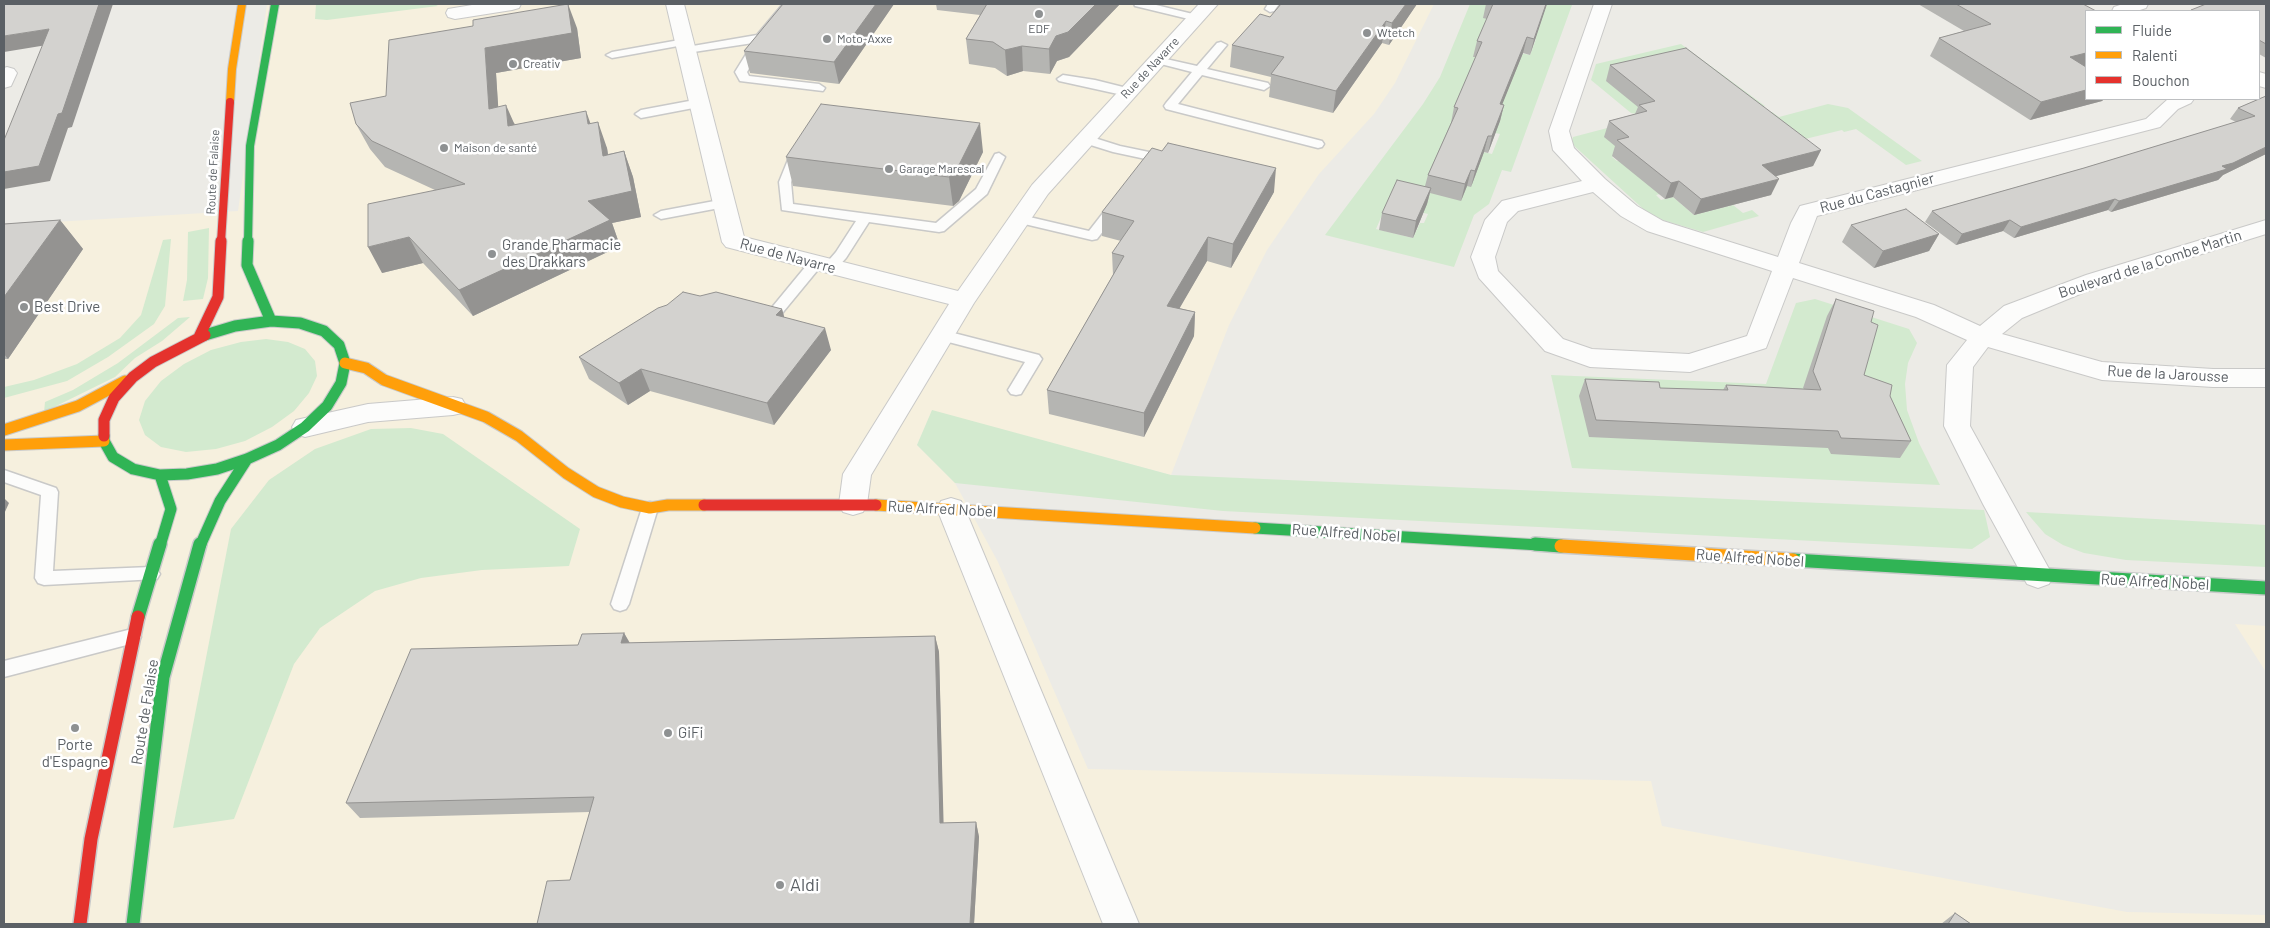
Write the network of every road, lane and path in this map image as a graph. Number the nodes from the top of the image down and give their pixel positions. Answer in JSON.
{"nodes":[{"id":1,"x":242,"y":4,"type":"edge"},
{"id":2,"x":275,"y":4,"type":"edge"},
{"id":3,"x":512,"y":4,"type":"edge"},
{"id":4,"x":675,"y":4,"type":"edge"},
{"id":5,"x":789,"y":4,"type":"edge"},
{"id":6,"x":1140,"y":4,"type":"edge"},
{"id":7,"x":1603,"y":4,"type":"edge"},
{"id":8,"x":2101,"y":4,"type":"edge"},
{"id":9,"x":2139,"y":4,"type":"edge"},
{"id":10,"x":453,"y":8,"type":"edge"},
{"id":11,"x":2116,"y":10,"type":"edge"},
{"id":12,"x":2122,"y":10,"type":"edge"},
{"id":13,"x":1203,"y":11,"type":"edge"},
{"id":14,"x":761,"y":38,"type":"junction"},
{"id":15,"x":1220,"y":45,"type":"dead end"},
{"id":16,"x":686,"y":46,"type":"junction"},
{"id":17,"x":612,"y":55,"type":"dead end"},
{"id":18,"x":1157,"y":60,"type":"junction"},
{"id":19,"x":1200,"y":71,"type":"junction"},
{"id":20,"x":4,"y":74,"type":"edge"},
{"id":21,"x":1064,"y":80,"type":"dead end"},
{"id":22,"x":4,"y":82,"type":"edge"},
{"id":23,"x":1264,"y":86,"type":"dead end"},
{"id":24,"x":820,"y":88,"type":"dead end"},
{"id":25,"x":1127,"y":92,"type":"junction"},
{"id":26,"x":2182,"y":100,"type":"edge"},
{"id":27,"x":700,"y":103,"type":"junction"},
{"id":28,"x":641,"y":114,"type":"dead end"},
{"id":29,"x":1086,"y":139,"type":"junction"},
{"id":30,"x":801,"y":141,"type":"edge"},
{"id":31,"x":1318,"y":144,"type":"dead end"},
{"id":32,"x":1155,"y":156,"type":"junction"},
{"id":33,"x":999,"y":157,"type":"dead end"},
{"id":34,"x":1182,"y":163,"type":"edge"},
{"id":35,"x":1143,"y":171,"type":"edge"},
{"id":36,"x":1597,"y":184,"type":"junction"},
{"id":37,"x":1121,"y":200,"type":"edge"},
{"id":38,"x":724,"y":203,"type":"junction"},
{"id":39,"x":661,"y":215,"type":"dead end"},
{"id":40,"x":864,"y":219,"type":"junction"},
{"id":41,"x":1022,"y":219,"type":"junction"},
{"id":42,"x":2266,"y":227,"type":"edge"},
{"id":43,"x":823,"y":265,"type":"junction"},
{"id":44,"x":1786,"y":266,"type":"junction"},
{"id":45,"x":964,"y":300,"type":"junction"},
{"id":46,"x":774,"y":314,"type":"edge"},
{"id":47,"x":271,"y":321,"type":"junction"},
{"id":48,"x":942,"y":335,"type":"junction"},
{"id":49,"x":199,"y":337,"type":"junction"},
{"id":50,"x":1984,"y":337,"type":"junction"},
{"id":51,"x":345,"y":363,"type":"junction"},
{"id":52,"x":133,"y":377,"type":"junction"},
{"id":53,"x":2266,"y":378,"type":"edge"},
{"id":54,"x":1016,"y":390,"type":"dead end"},
{"id":55,"x":453,"y":406,"type":"junction"},
{"id":56,"x":305,"y":428,"type":"junction"},
{"id":57,"x":4,"y":430,"type":"edge"},
{"id":58,"x":104,"y":441,"type":"junction"},
{"id":59,"x":4,"y":445,"type":"edge"},
{"id":60,"x":247,"y":459,"type":"junction"},
{"id":61,"x":160,"y":475,"type":"junction"},
{"id":62,"x":4,"y":476,"type":"edge"},
{"id":63,"x":853,"y":504,"type":"junction"},
{"id":64,"x":650,"y":508,"type":"junction"},
{"id":65,"x":951,"y":509,"type":"junction"},
{"id":66,"x":151,"y":574,"type":"junction"},
{"id":67,"x":2038,"y":576,"type":"junction"},
{"id":68,"x":2266,"y":588,"type":"edge"},
{"id":69,"x":620,"y":604,"type":"dead end"},
{"id":70,"x":132,"y":637,"type":"junction"},
{"id":71,"x":4,"y":669,"type":"edge"},
{"id":72,"x":80,"y":924,"type":"edge"},
{"id":73,"x":133,"y":924,"type":"edge"},
{"id":74,"x":1122,"y":924,"type":"edge"}],
"edges":[{"from":1,"to":49,"type":"main road","name":"Route de Falaise"},
{"from":2,"to":47,"type":"main road"},
{"from":3,"to":10,"type":"street"},
{"from":4,"to":16,"type":"street","name":"Rue de Navarre"},
{"from":5,"to":14,"type":"lane"},
{"from":6,"to":13,"type":"lane"},
{"from":7,"to":36,"type":"street","name":"Rue de la Jarousse"},
{"from":8,"to":11,"type":"street"},
{"from":9,"to":12,"type":"street"},
{"from":13,"to":18,"type":"street","name":"Rue de Navarre"},
{"from":14,"to":16,"type":"lane"},
{"from":14,"to":24,"type":"lane"},
{"from":15,"to":19,"type":"lane"},
{"from":16,"to":17,"type":"lane"},
{"from":16,"to":27,"type":"street","name":"Rue de Navarre"},
{"from":18,"to":19,"type":"lane"},
{"from":18,"to":25,"type":"street","name":"Rue de Navarre"},
{"from":19,"to":23,"type":"lane"},
{"from":19,"to":31,"type":"lane"},
{"from":20,"to":22,"type":"street"},
{"from":21,"to":25,"type":"lane"},
{"from":25,"to":29,"type":"street","name":"Rue de Navarre"},
{"from":26,"to":44,"type":"street","name":"Rue du Castagnier"},
{"from":27,"to":28,"type":"lane"},
{"from":27,"to":38,"type":"street","name":"Rue de Navarre"},
{"from":29,"to":32,"type":"lane"},
{"from":29,"to":41,"type":"street","name":"Rue de Navarre"},
{"from":30,"to":40,"type":"lane"},
{"from":32,"to":34,"type":"lane"},
{"from":32,"to":35,"type":"lane"},
{"from":33,"to":40,"type":"lane"},
{"from":36,"to":44,"type":"street","name":"Rue de la Jarousse"},
{"from":36,"to":44,"type":"street","name":"Rue du Castagnier"},
{"from":37,"to":41,"type":"lane"},
{"from":38,"to":39,"type":"lane"},
{"from":38,"to":43,"type":"street","name":"Rue de Navarre"},
{"from":40,"to":43,"type":"lane"},
{"from":41,"to":45,"type":"street","name":"Rue de Navarre"},
{"from":42,"to":50,"type":"street","name":"Boulevard de la Combe Martin"},
{"from":43,"to":45,"type":"street","name":"Rue de Navarre"},
{"from":43,"to":46,"type":"lane"},
{"from":44,"to":50,"type":"street","name":"Rue de la Jarousse"},
{"from":45,"to":48,"type":"street","name":"Rue de Navarre"},
{"from":47,"to":49,"type":"main road"},
{"from":47,"to":51,"type":"main road"},
{"from":48,"to":54,"type":"lane"},
{"from":48,"to":63,"type":"street","name":"Rue de Navarre"},
{"from":49,"to":52,"type":"main road"},
{"from":50,"to":53,"type":"street","name":"Rue de la Jarousse"},
{"from":50,"to":67,"type":"street","name":"Boulevard de la Combe Martin"},
{"from":51,"to":55,"type":"main road","name":"Rue Alfred Nobel"},
{"from":51,"to":56,"type":"main road"},
{"from":52,"to":57,"type":"main road"},
{"from":52,"to":58,"type":"main road"},
{"from":55,"to":56,"type":"street","name":"Rue Alfred Nobel"},
{"from":55,"to":64,"type":"main road","name":"Rue Alfred Nobel"},
{"from":56,"to":60,"type":"main road"},
{"from":58,"to":59,"type":"main road"},
{"from":58,"to":61,"type":"main road"},
{"from":60,"to":61,"type":"main road"},
{"from":60,"to":73,"type":"main road","name":"Route de Falaise"},
{"from":61,"to":66,"type":"main road","name":"Route de Falaise"},
{"from":62,"to":66,"type":"lane"},
{"from":63,"to":64,"type":"main road","name":"Rue Alfred Nobel"},
{"from":63,"to":65,"type":"main road","name":"Rue Alfred Nobel"},
{"from":64,"to":69,"type":"lane"},
{"from":65,"to":67,"type":"main road","name":"Rue Alfred Nobel"},
{"from":65,"to":74,"type":"street"},
{"from":66,"to":70,"type":"main road","name":"Route de Falaise"},
{"from":67,"to":68,"type":"main road","name":"Rue Alfred Nobel"},
{"from":70,"to":71,"type":"lane"},
{"from":70,"to":72,"type":"main road","name":"Route de Falaise"}]}
